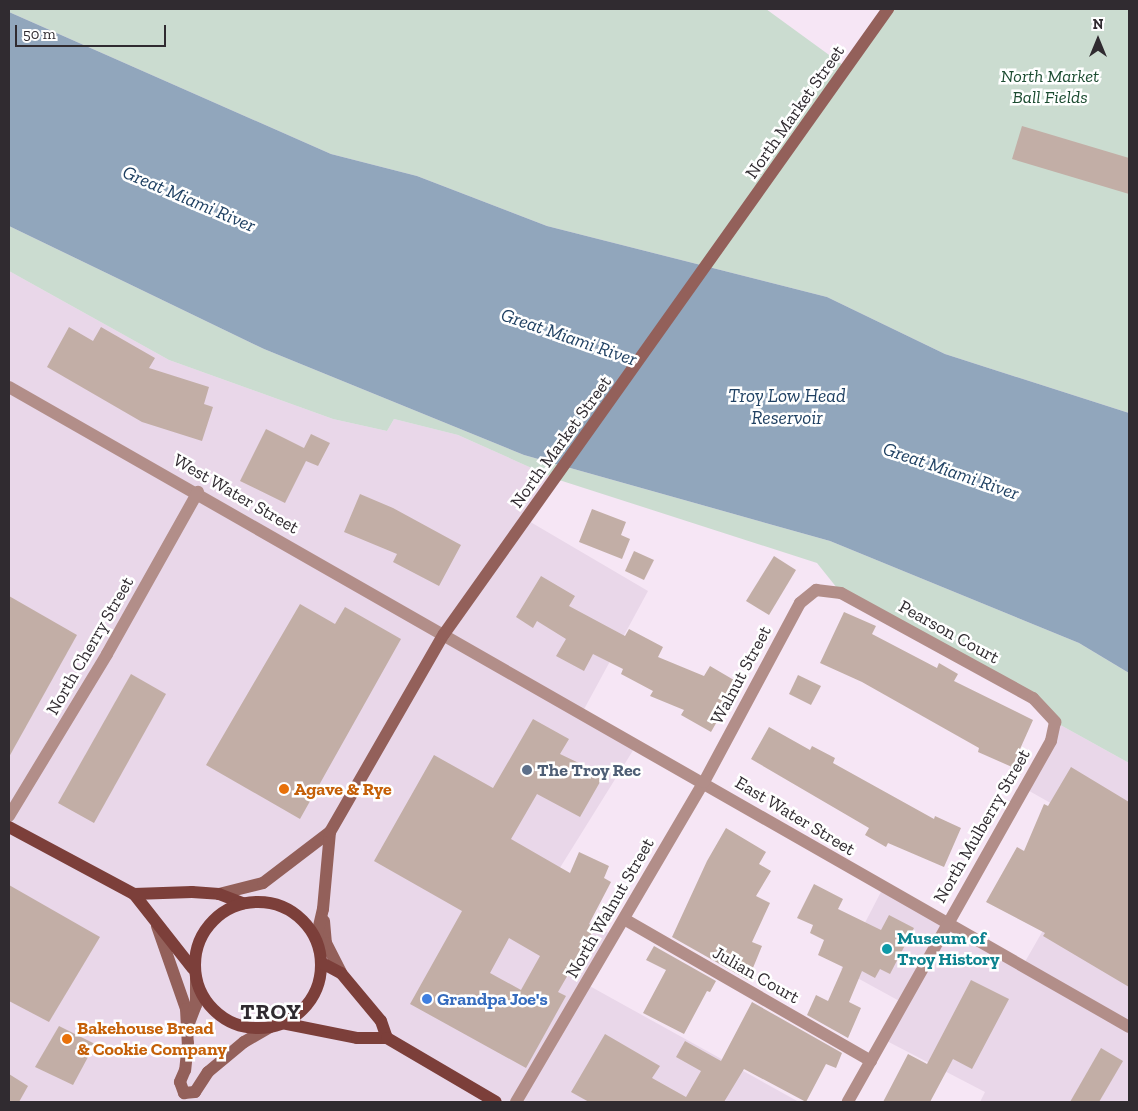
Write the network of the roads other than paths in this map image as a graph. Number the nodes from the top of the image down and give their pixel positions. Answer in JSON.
{"nodes":[{"id":1,"x":888,"y":9,"type":"edge"},
{"id":2,"x":9,"y":387,"type":"edge"},
{"id":3,"x":198,"y":492,"type":"junction"},
{"id":4,"x":816,"y":590,"type":"joint"},
{"id":5,"x":444,"y":634,"type":"junction"},
{"id":6,"x":1055,"y":722,"type":"joint"},
{"id":7,"x":704,"y":782,"type":"junction"},
{"id":8,"x":9,"y":816,"type":"edge"},
{"id":9,"x":9,"y":827,"type":"edge"},
{"id":10,"x":330,"y":832,"type":"junction"},
{"id":11,"x":263,"y":883,"type":"junction"},
{"id":12,"x":134,"y":894,"type":"junction"},
{"id":13,"x":219,"y":894,"type":"junction"},
{"id":14,"x":245,"y":902,"type":"junction"},
{"id":15,"x":323,"y":909,"type":"junction"},
{"id":16,"x":624,"y":919,"type":"junction"},
{"id":17,"x":155,"y":920,"type":"junction"},
{"id":18,"x":946,"y":925,"type":"junction"},
{"id":19,"x":316,"y":939,"type":"junction"},
{"id":20,"x":322,"y":963,"type":"junction"},
{"id":21,"x":341,"y":973,"type":"junction"},
{"id":22,"x":195,"y":974,"type":"junction"},
{"id":23,"x":276,"y":1025,"type":"junction"},
{"id":24,"x":188,"y":1027,"type":"junction"},
{"id":25,"x":1129,"y":1027,"type":"edge"},
{"id":26,"x":387,"y":1038,"type":"junction"},
{"id":27,"x":871,"y":1061,"type":"junction"},
{"id":28,"x":182,"y":1098,"type":"edge"},
{"id":29,"x":496,"y":1102,"type":"edge"},
{"id":30,"x":516,"y":1102,"type":"edge"},
{"id":31,"x":848,"y":1102,"type":"edge"}],
"edges":[{"from":1,"to":5,"type":"main road","name":"North Market Street"},
{"from":2,"to":3,"type":"street","name":"West Water Street"},
{"from":3,"to":5,"type":"street","name":"West Water Street"},
{"from":3,"to":8,"type":"street","name":"North Cherry Street"},
{"from":4,"to":6,"type":"street","name":"Pearson Court"},
{"from":4,"to":7,"type":"street","name":"Walnut Street"},
{"from":5,"to":7,"type":"street","name":"East Water Street"},
{"from":5,"to":10,"type":"main road","name":"North Market Street"},
{"from":6,"to":18,"type":"street","name":"North Mulberry Street"},
{"from":7,"to":16,"type":"street","name":"North Walnut Street"},
{"from":7,"to":18,"type":"street","name":"East Water Street"},
{"from":9,"to":12,"type":"main road"},
{"from":10,"to":11,"type":"main road"},
{"from":10,"to":15,"type":"main road"},
{"from":11,"to":13,"type":"main road"},
{"from":11,"to":14,"type":"main road"},
{"from":12,"to":13,"type":"main road"},
{"from":12,"to":17,"type":"main road"},
{"from":13,"to":14,"type":"main road"},
{"from":14,"to":19,"type":"main road"},
{"from":14,"to":22,"type":"main road"},
{"from":15,"to":19,"type":"main road"},
{"from":15,"to":21,"type":"main road"},
{"from":16,"to":27,"type":"street","name":"Julian Court"},
{"from":16,"to":30,"type":"street","name":"North Walnut Street"},
{"from":17,"to":22,"type":"main road"},
{"from":17,"to":24,"type":"main road"},
{"from":18,"to":25,"type":"street","name":"East Water Street"},
{"from":18,"to":27,"type":"street","name":"North Mulberry Street"},
{"from":19,"to":20,"type":"main road"},
{"from":20,"to":21,"type":"main road"},
{"from":20,"to":23,"type":"main road"},
{"from":21,"to":26,"type":"main road"},
{"from":22,"to":23,"type":"main road"},
{"from":22,"to":24,"type":"main road"},
{"from":23,"to":26,"type":"main road"},
{"from":23,"to":28,"type":"main road"},
{"from":24,"to":28,"type":"main road"},
{"from":26,"to":29,"type":"main road"},
{"from":27,"to":31,"type":"street","name":"North Mulberry Street"}]}
